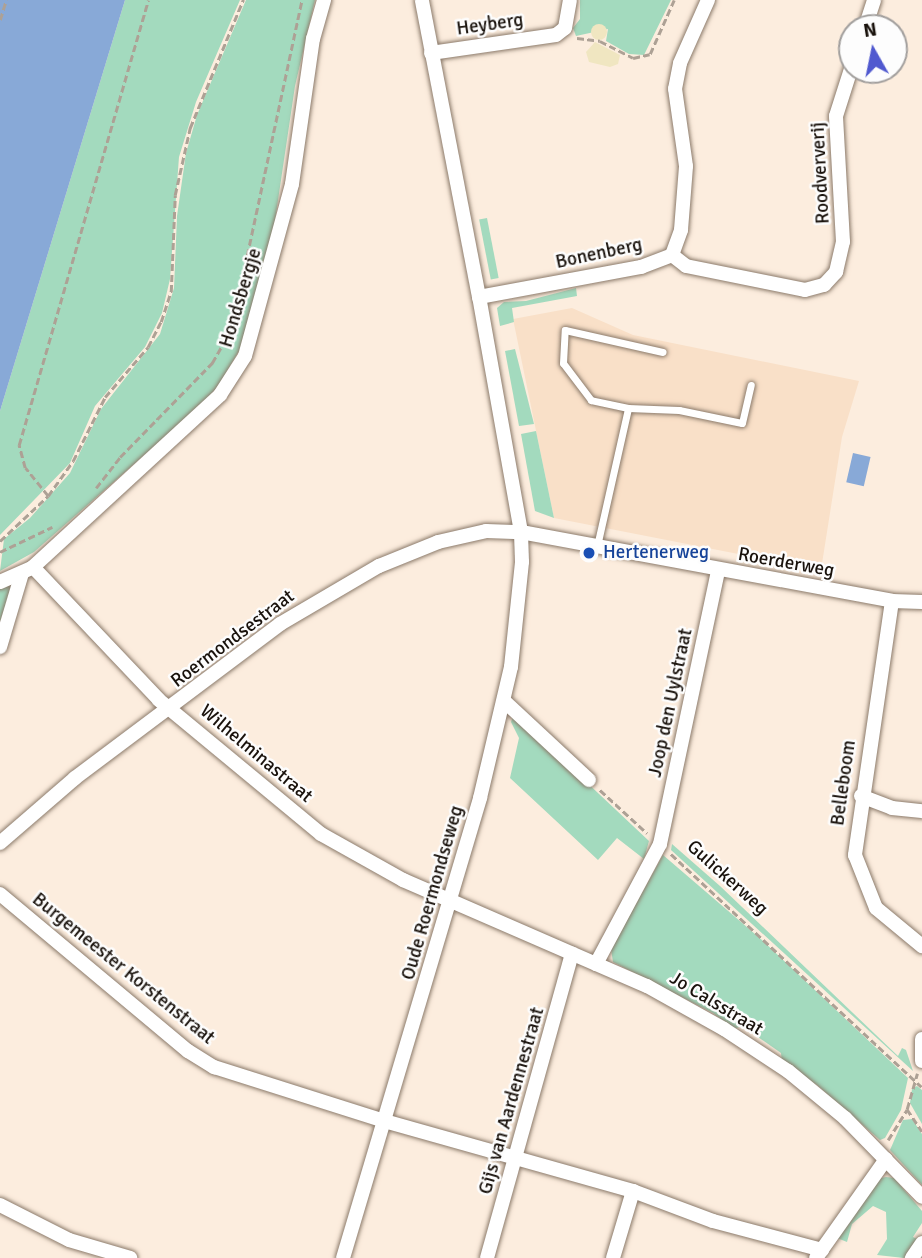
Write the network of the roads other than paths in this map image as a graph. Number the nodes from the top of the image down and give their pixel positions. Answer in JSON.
{"nodes":[{"id":1,"x":324,"y":0,"type":"edge"},
{"id":2,"x":422,"y":0,"type":"edge"},
{"id":3,"x":570,"y":0,"type":"edge"},
{"id":4,"x":708,"y":0,"type":"edge"},
{"id":5,"x":431,"y":53,"type":"junction"},
{"id":6,"x":846,"y":84,"type":"edge"},
{"id":7,"x":672,"y":255,"type":"junction"},
{"id":8,"x":479,"y":297,"type":"junction"},
{"id":9,"x":663,"y":352,"type":"dead end"},
{"id":10,"x":751,"y":385,"type":"dead end"},
{"id":11,"x":628,"y":408,"type":"junction"},
{"id":12,"x":521,"y":532,"type":"junction"},
{"id":13,"x":597,"y":547,"type":"junction"},
{"id":14,"x":27,"y":570,"type":"junction"},
{"id":15,"x":718,"y":570,"type":"junction"},
{"id":16,"x":0,"y":582,"type":"edge"},
{"id":17,"x":891,"y":601,"type":"junction"},
{"id":18,"x":922,"y":602,"type":"edge"},
{"id":19,"x":0,"y":647,"type":"edge"},
{"id":20,"x":504,"y":701,"type":"junction"},
{"id":21,"x":172,"y":708,"type":"junction"},
{"id":22,"x":589,"y":780,"type":"road end"},
{"id":23,"x":860,"y":796,"type":"junction"},
{"id":24,"x":922,"y":811,"type":"edge"},
{"id":25,"x":0,"y":843,"type":"edge"},
{"id":26,"x":0,"y":894,"type":"edge"},
{"id":27,"x":452,"y":902,"type":"junction"},
{"id":28,"x":922,"y":946,"type":"edge"},
{"id":29,"x":572,"y":954,"type":"junction"},
{"id":30,"x":596,"y":964,"type":"junction"},
{"id":31,"x":922,"y":1039,"type":"edge"},
{"id":32,"x":922,"y":1061,"type":"edge"},
{"id":33,"x":384,"y":1121,"type":"junction"},
{"id":34,"x":884,"y":1156,"type":"junction"},
{"id":35,"x":516,"y":1158,"type":"junction"},
{"id":36,"x":633,"y":1191,"type":"junction"},
{"id":37,"x":922,"y":1198,"type":"edge"},
{"id":38,"x":0,"y":1206,"type":"edge"},
{"id":39,"x":922,"y":1243,"type":"edge"},
{"id":40,"x":819,"y":1254,"type":"edge"},
{"id":41,"x":130,"y":1258,"type":"edge"},
{"id":42,"x":344,"y":1258,"type":"edge"},
{"id":43,"x":487,"y":1258,"type":"edge"},
{"id":44,"x":613,"y":1258,"type":"edge"},
{"id":45,"x":912,"y":1258,"type":"edge"}],
"edges":[{"from":1,"to":14,"type":"street","name":"Hondsbergje"},
{"from":2,"to":5,"type":"street"},
{"from":3,"to":5,"type":"street","name":"Heyberg"},
{"from":4,"to":7,"type":"street","name":"Bonenberg"},
{"from":5,"to":8,"type":"street"},
{"from":6,"to":7,"type":"street","name":"Roodververij"},
{"from":7,"to":8,"type":"street","name":"Bonenberg"},
{"from":8,"to":12,"type":"street"},
{"from":9,"to":11,"type":"lane"},
{"from":10,"to":11,"type":"lane"},
{"from":11,"to":13,"type":"lane"},
{"from":12,"to":13,"type":"street","name":"Roerderweg"},
{"from":12,"to":20,"type":"street","name":"Oude Roermondseweg"},
{"from":12,"to":21,"type":"street","name":"Roermondsestraat"},
{"from":13,"to":15,"type":"street","name":"Roerderweg"},
{"from":14,"to":16,"type":"street"},
{"from":14,"to":19,"type":"street"},
{"from":14,"to":21,"type":"street","name":"Wilhelminastraat"},
{"from":15,"to":17,"type":"street","name":"Roerderweg"},
{"from":15,"to":30,"type":"street","name":"Joop den Uylstraat"},
{"from":17,"to":18,"type":"street","name":"Roerderweg"},
{"from":17,"to":23,"type":"street","name":"Belleboom"},
{"from":20,"to":22,"type":"street"},
{"from":20,"to":27,"type":"street","name":"Oude Roermondseweg"},
{"from":21,"to":25,"type":"street","name":"Roermondsestraat"},
{"from":21,"to":27,"type":"street","name":"Wilhelminastraat"},
{"from":23,"to":24,"type":"street"},
{"from":23,"to":28,"type":"street","name":"Belleboom"},
{"from":26,"to":33,"type":"street","name":"Burgemeester Korstenstraat"},
{"from":27,"to":29,"type":"street","name":"Jo Calsstraat"},
{"from":27,"to":33,"type":"street","name":"Oude Roermondseweg"},
{"from":29,"to":30,"type":"street","name":"Jo Calsstraat"},
{"from":29,"to":35,"type":"street","name":"Gijs van Aardennestraat"},
{"from":30,"to":34,"type":"street","name":"Jo Calsstraat"},
{"from":31,"to":32,"type":"street"},
{"from":33,"to":35,"type":"street","name":"Burgemeester Korstenstraat"},
{"from":33,"to":42,"type":"street","name":"Oude Roermondseweg"},
{"from":34,"to":37,"type":"street","name":"Jo Calsstraat"},
{"from":34,"to":40,"type":"street"},
{"from":35,"to":36,"type":"street","name":"Burgemeester Korstenstraat"},
{"from":35,"to":43,"type":"street","name":"Gijs van Aardennestraat"},
{"from":36,"to":40,"type":"street","name":"Burgemeester Korstenstraat"},
{"from":36,"to":44,"type":"street"},
{"from":38,"to":41,"type":"street"},
{"from":39,"to":45,"type":"street"}]}
